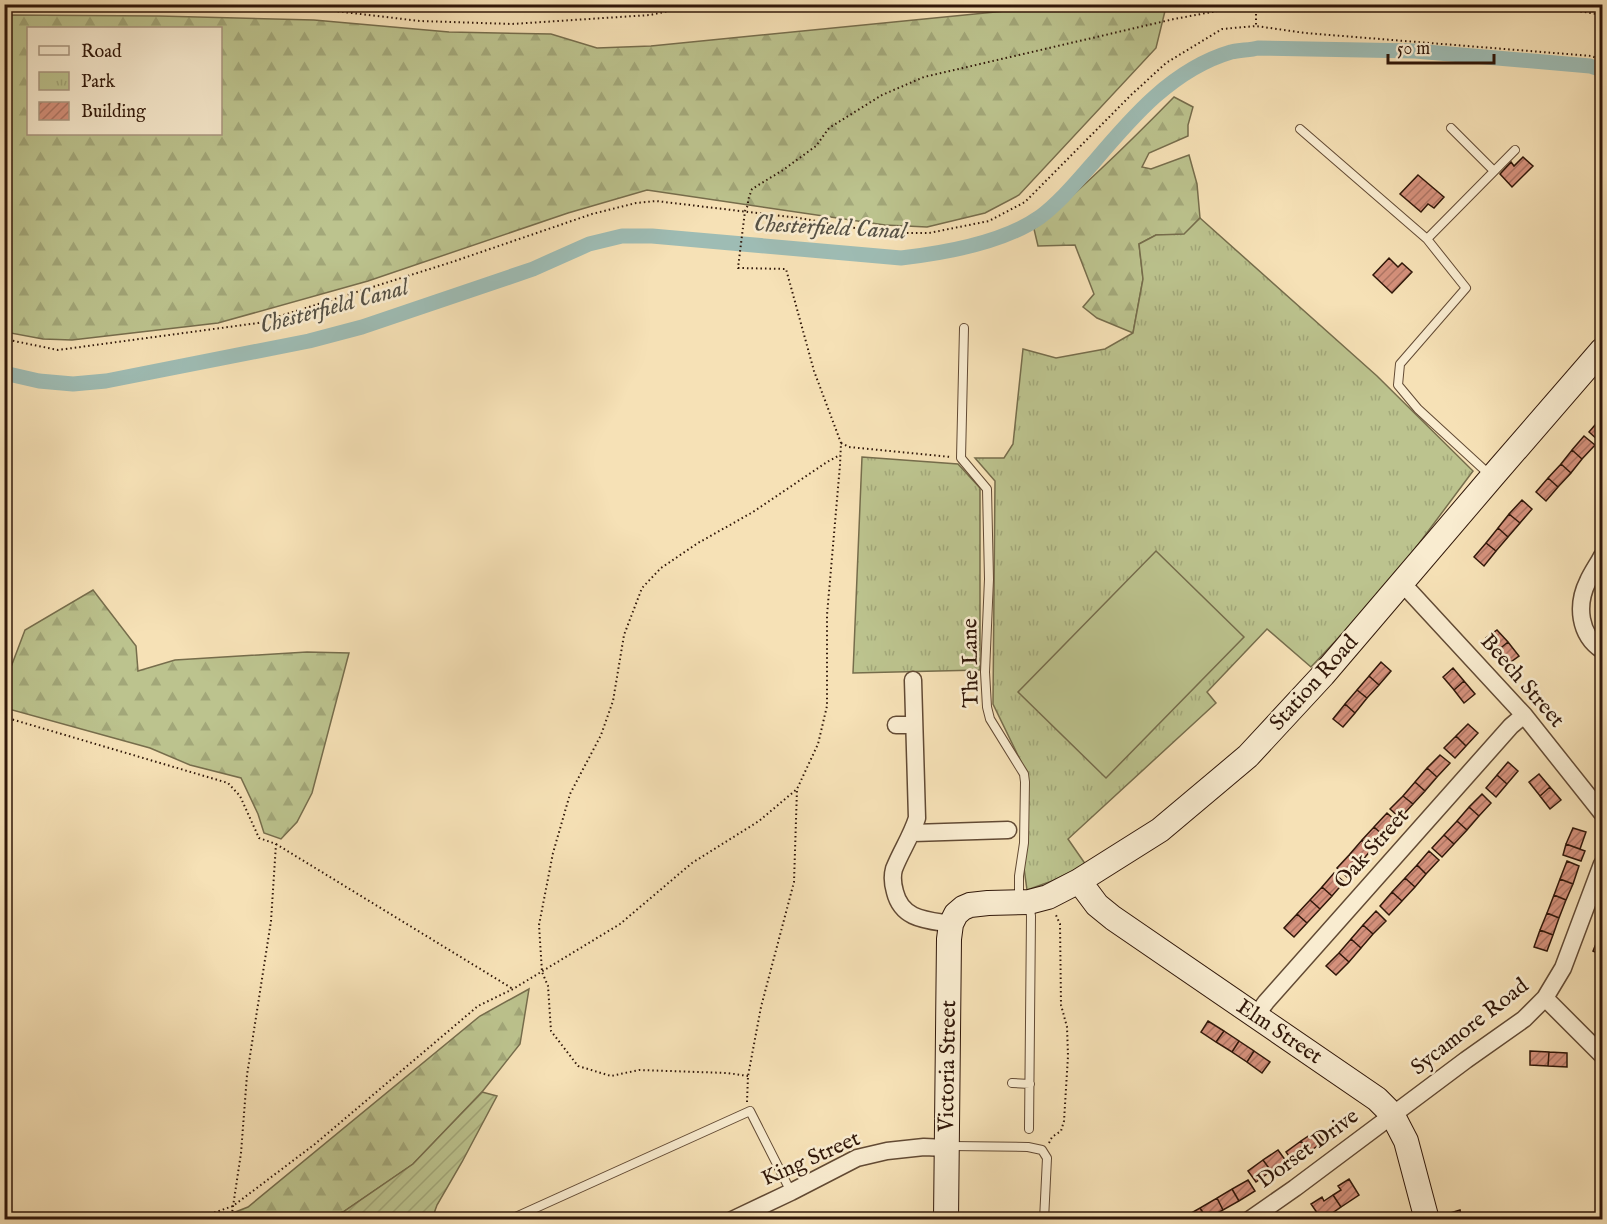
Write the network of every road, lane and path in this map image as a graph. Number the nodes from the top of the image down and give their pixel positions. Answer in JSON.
{"nodes":[{"id":1,"x":275,"y":4,"type":"edge"},
{"id":2,"x":701,"y":4,"type":"edge"},
{"id":3,"x":1255,"y":4,"type":"edge"},
{"id":4,"x":1536,"y":4,"type":"edge"},
{"id":5,"x":1602,"y":15,"type":"edge"},
{"id":6,"x":1256,"y":26,"type":"junction"},
{"id":7,"x":1602,"y":61,"type":"edge"},
{"id":8,"x":1300,"y":129,"type":"dead end"},
{"id":9,"x":1451,"y":129,"type":"dead end"},
{"id":10,"x":1515,"y":150,"type":"dead end"},
{"id":11,"x":1494,"y":171,"type":"junction"},
{"id":12,"x":745,"y":211,"type":"junction"},
{"id":13,"x":1427,"y":239,"type":"junction"},
{"id":14,"x":963,"y":328,"type":"dead end"},
{"id":15,"x":4,"y":339,"type":"edge"},
{"id":16,"x":1602,"y":350,"type":"edge"},
{"id":17,"x":841,"y":444,"type":"junction"},
{"id":18,"x":840,"y":455,"type":"junction"},
{"id":19,"x":961,"y":458,"type":"junction"},
{"id":20,"x":1492,"y":477,"type":"junction"},
{"id":21,"x":1602,"y":556,"type":"edge"},
{"id":22,"x":1402,"y":583,"type":"junction"},
{"id":23,"x":1602,"y":650,"type":"edge"},
{"id":24,"x":913,"y":681,"type":"dead end"},
{"id":25,"x":1524,"y":715,"type":"junction"},
{"id":26,"x":4,"y":717,"type":"edge"},
{"id":27,"x":896,"y":725,"type":"dead end"},
{"id":28,"x":914,"y":725,"type":"junction"},
{"id":29,"x":797,"y":789,"type":"junction"},
{"id":30,"x":1602,"y":813,"type":"edge"},
{"id":31,"x":1008,"y":830,"type":"dead end"},
{"id":32,"x":913,"y":833,"type":"junction"},
{"id":33,"x":276,"y":844,"type":"junction"},
{"id":34,"x":1602,"y":864,"type":"edge"},
{"id":35,"x":1079,"y":881,"type":"junction"},
{"id":36,"x":1032,"y":901,"type":"junction"},
{"id":37,"x":953,"y":919,"type":"junction"},
{"id":38,"x":542,"y":972,"type":"junction"},
{"id":39,"x":513,"y":989,"type":"junction"},
{"id":40,"x":1545,"y":998,"type":"junction"},
{"id":41,"x":1256,"y":1016,"type":"junction"},
{"id":42,"x":1602,"y":1055,"type":"edge"},
{"id":43,"x":748,"y":1076,"type":"junction"},
{"id":44,"x":1012,"y":1083,"type":"dead end"},
{"id":45,"x":1030,"y":1084,"type":"junction"},
{"id":46,"x":750,"y":1111,"type":"junction"},
{"id":47,"x":1392,"y":1114,"type":"junction"},
{"id":48,"x":1029,"y":1129,"type":"dead end"},
{"id":49,"x":946,"y":1147,"type":"junction"},
{"id":50,"x":1044,"y":1154,"type":"junction"},
{"id":51,"x":791,"y":1192,"type":"junction"},
{"id":52,"x":233,"y":1206,"type":"junction"},
{"id":53,"x":943,"y":1216,"type":"edge"},
{"id":54,"x":194,"y":1220,"type":"edge"},
{"id":55,"x":231,"y":1220,"type":"edge"},
{"id":56,"x":509,"y":1220,"type":"edge"},
{"id":57,"x":732,"y":1220,"type":"edge"},
{"id":58,"x":1044,"y":1220,"type":"edge"},
{"id":59,"x":1249,"y":1220,"type":"edge"},
{"id":60,"x":1427,"y":1220,"type":"edge"}],
"edges":[{"from":1,"to":2,"type":"path"},
{"from":3,"to":6,"type":"path"},
{"from":3,"to":12,"type":"path"},
{"from":4,"to":5,"type":"path"},
{"from":6,"to":7,"type":"path"},
{"from":6,"to":12,"type":"path"},
{"from":8,"to":13,"type":"lane"},
{"from":9,"to":11,"type":"lane"},
{"from":10,"to":11,"type":"lane"},
{"from":11,"to":13,"type":"lane"},
{"from":12,"to":15,"type":"path"},
{"from":12,"to":17,"type":"path"},
{"from":13,"to":20,"type":"lane"},
{"from":14,"to":19,"type":"lane"},
{"from":16,"to":20,"type":"street","name":"Station Road"},
{"from":17,"to":18,"type":"path"},
{"from":17,"to":19,"type":"path"},
{"from":18,"to":29,"type":"path"},
{"from":18,"to":38,"type":"path"},
{"from":19,"to":36,"type":"lane","name":"The Lane"},
{"from":20,"to":22,"type":"street","name":"Station Road"},
{"from":21,"to":23,"type":"street"},
{"from":22,"to":25,"type":"street","name":"Beech Street"},
{"from":22,"to":35,"type":"street","name":"Station Road"},
{"from":24,"to":28,"type":"street"},
{"from":25,"to":30,"type":"street","name":"Beech Street"},
{"from":25,"to":41,"type":"street","name":"Oak Street"},
{"from":26,"to":33,"type":"path"},
{"from":27,"to":28,"type":"street"},
{"from":28,"to":32,"type":"street"},
{"from":29,"to":38,"type":"path"},
{"from":29,"to":43,"type":"path"},
{"from":31,"to":32,"type":"street"},
{"from":32,"to":37,"type":"street"},
{"from":33,"to":39,"type":"path"},
{"from":33,"to":52,"type":"path"},
{"from":34,"to":40,"type":"street","name":"Sycamore Road"},
{"from":35,"to":36,"type":"street","name":"Station Road"},
{"from":35,"to":41,"type":"street","name":"Elm Street"},
{"from":36,"to":37,"type":"street","name":"Station Road"},
{"from":36,"to":45,"type":"lane","name":"The Lane"},
{"from":36,"to":50,"type":"path"},
{"from":37,"to":49,"type":"street","name":"Victoria Street"},
{"from":38,"to":39,"type":"path"},
{"from":38,"to":43,"type":"path"},
{"from":39,"to":52,"type":"path"},
{"from":40,"to":42,"type":"street"},
{"from":40,"to":47,"type":"street","name":"Sycamore Road"},
{"from":41,"to":47,"type":"street","name":"Elm Street"},
{"from":43,"to":46,"type":"path"},
{"from":44,"to":45,"type":"lane"},
{"from":45,"to":48,"type":"lane","name":"The Lane"},
{"from":46,"to":51,"type":"lane"},
{"from":46,"to":56,"type":"lane"},
{"from":47,"to":59,"type":"street","name":"Dorset Drive"},
{"from":47,"to":60,"type":"street","name":"Elm Street"},
{"from":49,"to":50,"type":"lane"},
{"from":49,"to":51,"type":"street","name":"King Street"},
{"from":49,"to":53,"type":"street","name":"Victoria Street"},
{"from":50,"to":58,"type":"lane"},
{"from":51,"to":57,"type":"street","name":"King Street"},
{"from":52,"to":54,"type":"path"},
{"from":52,"to":55,"type":"path"}]}
